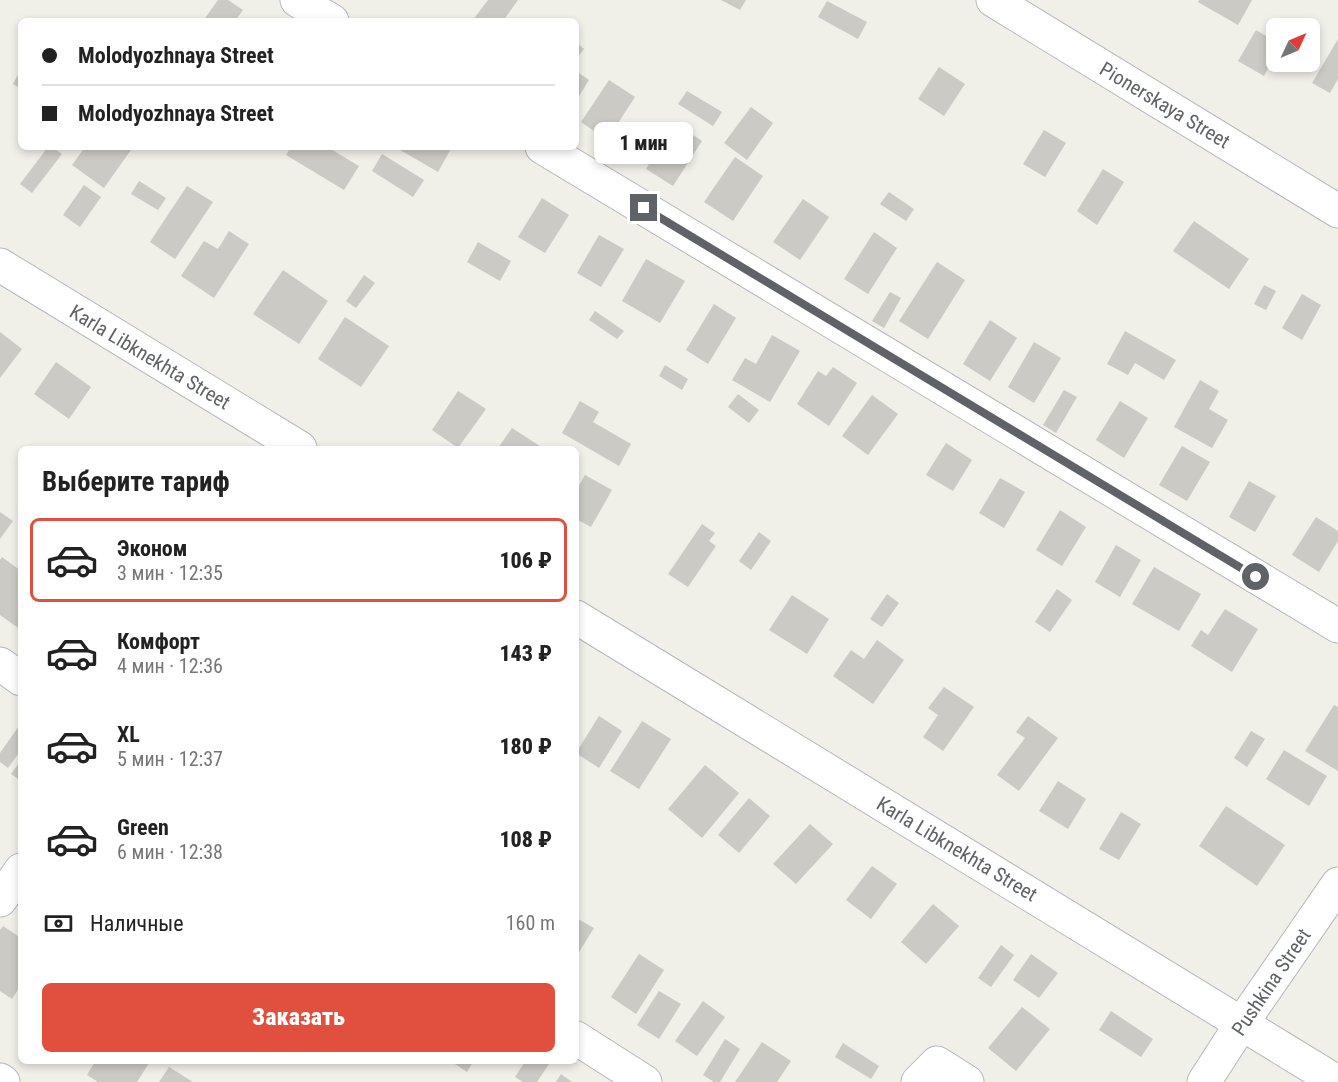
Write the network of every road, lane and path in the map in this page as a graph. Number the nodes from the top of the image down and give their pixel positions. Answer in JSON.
{"nodes":[{"id":1,"x":297,"y":0,"type":"edge"},
{"id":2,"x":993,"y":0,"type":"edge"},
{"id":3,"x":327,"y":18,"type":"edge"},
{"id":4,"x":547,"y":150,"type":"edge"},
{"id":5,"x":1338,"y":211,"type":"edge"},
{"id":6,"x":0,"y":266,"type":"edge"},
{"id":7,"x":297,"y":446,"type":"edge"},
{"id":8,"x":579,"y":619,"type":"edge"},
{"id":9,"x":1338,"y":626,"type":"edge"},
{"id":10,"x":0,"y":664,"type":"edge"},
{"id":11,"x":18,"y":677,"type":"edge"},
{"id":12,"x":18,"y":874,"type":"edge"},
{"id":13,"x":1338,"y":884,"type":"edge"},
{"id":14,"x":0,"y":900,"type":"edge"},
{"id":15,"x":1242,"y":1023,"type":"junction"},
{"id":16,"x":579,"y":1040,"type":"edge"},
{"id":17,"x":645,"y":1082,"type":"edge"},
{"id":18,"x":918,"y":1082,"type":"edge"},
{"id":19,"x":967,"y":1082,"type":"edge"},
{"id":20,"x":1204,"y":1082,"type":"edge"},
{"id":21,"x":1337,"y":1082,"type":"edge"}],
"edges":[{"from":1,"to":3,"type":"street"},
{"from":2,"to":5,"type":"street","name":"Pionerskaya Street"},
{"from":4,"to":9,"type":"street"},
{"from":6,"to":7,"type":"street","name":"Karla Libknekhta Street"},
{"from":8,"to":15,"type":"street","name":"Karla Libknekhta Street"},
{"from":10,"to":11,"type":"street"},
{"from":12,"to":14,"type":"street"},
{"from":13,"to":15,"type":"street","name":"Pushkina Street"},
{"from":15,"to":20,"type":"street","name":"Pushkina Street"},
{"from":15,"to":21,"type":"street","name":"Karla Libknekhta Street"},
{"from":16,"to":17,"type":"street"},
{"from":18,"to":19,"type":"street"}]}
